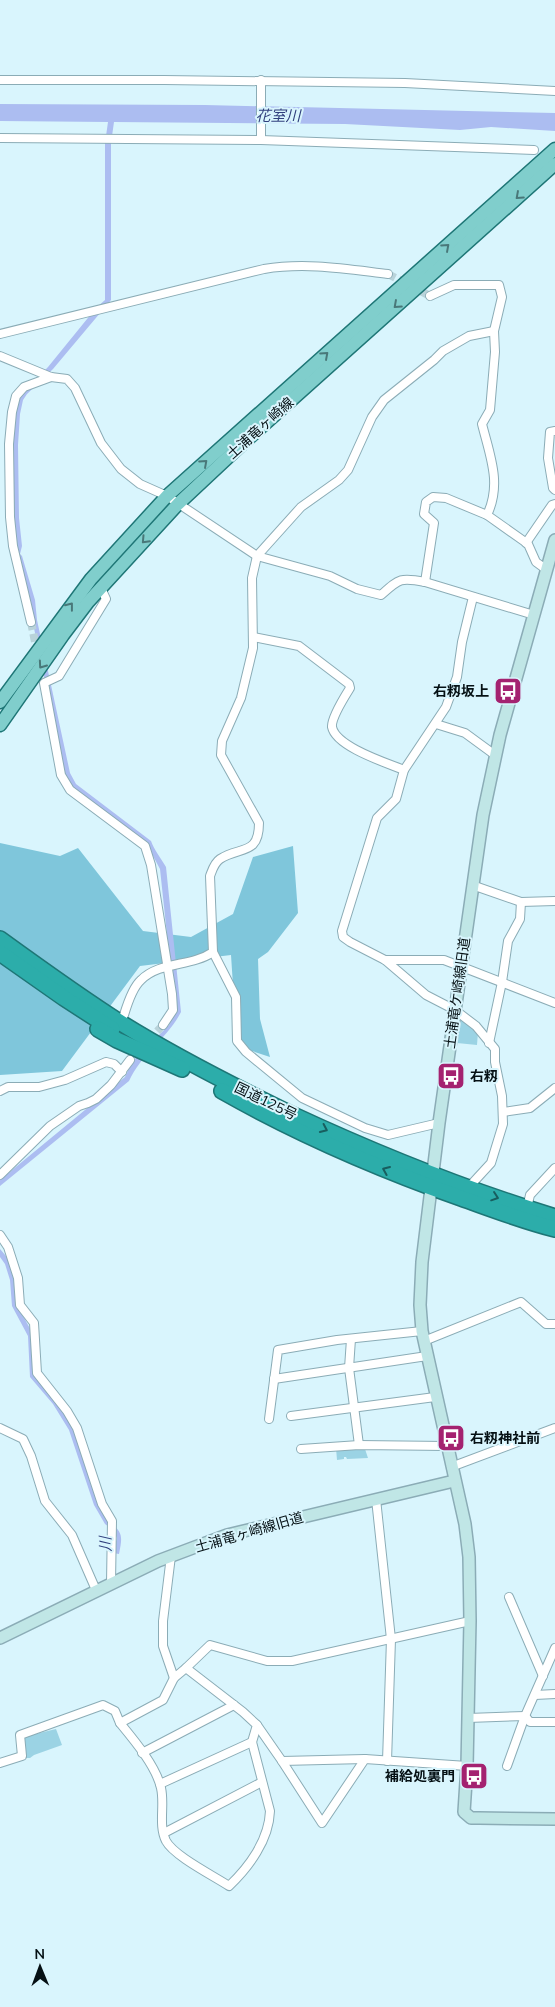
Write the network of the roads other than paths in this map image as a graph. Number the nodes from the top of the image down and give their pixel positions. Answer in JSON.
{"nodes":[{"id":1,"x":0,"y":80,"type":"edge"},
{"id":2,"x":261,"y":80,"type":"junction"},
{"id":3,"x":555,"y":90,"type":"edge"},
{"id":4,"x":0,"y":138,"type":"edge"},
{"id":5,"x":261,"y":140,"type":"junction"},
{"id":6,"x":534,"y":150,"type":"dead end"},
{"id":7,"x":555,"y":150,"type":"edge"},
{"id":8,"x":555,"y":164,"type":"edge"},
{"id":9,"x":388,"y":274,"type":"tunnel mouth"},
{"id":10,"x":430,"y":296,"type":"dead end"},
{"id":11,"x":494,"y":331,"type":"junction"},
{"id":12,"x":0,"y":334,"type":"edge"},
{"id":13,"x":0,"y":356,"type":"edge"},
{"id":14,"x":51,"y":377,"type":"junction"},
{"id":15,"x":555,"y":431,"type":"edge"},
{"id":16,"x":555,"y":490,"type":"edge"},
{"id":17,"x":167,"y":496,"type":"junction"},
{"id":18,"x":178,"y":504,"type":"junction"},
{"id":19,"x":555,"y":504,"type":"edge"},
{"id":20,"x":487,"y":515,"type":"junction"},
{"id":21,"x":555,"y":540,"type":"edge"},
{"id":22,"x":526,"y":542,"type":"junction"},
{"id":23,"x":257,"y":556,"type":"junction"},
{"id":24,"x":551,"y":571,"type":"edge"},
{"id":25,"x":424,"y":582,"type":"junction"},
{"id":26,"x":101,"y":588,"type":"junction"},
{"id":27,"x":474,"y":597,"type":"junction"},
{"id":28,"x":534,"y":615,"type":"junction"},
{"id":29,"x":31,"y":622,"type":"tunnel mouth"},
{"id":30,"x":253,"y":637,"type":"junction"},
{"id":31,"x":0,"y":702,"type":"edge"},
{"id":32,"x":436,"y":724,"type":"junction"},
{"id":33,"x":0,"y":725,"type":"edge"},
{"id":34,"x":495,"y":755,"type":"junction"},
{"id":35,"x":404,"y":770,"type":"junction"},
{"id":36,"x":472,"y":885,"type":"junction"},
{"id":37,"x":555,"y":901,"type":"edge"},
{"id":38,"x":521,"y":902,"type":"junction"},
{"id":39,"x":0,"y":931,"type":"edge"},
{"id":40,"x":0,"y":939,"type":"edge"},
{"id":41,"x":213,"y":952,"type":"junction"},
{"id":42,"x":0,"y":953,"type":"edge"},
{"id":43,"x":385,"y":960,"type":"junction"},
{"id":44,"x":0,"y":962,"type":"edge"},
{"id":45,"x":462,"y":965,"type":"junction"},
{"id":46,"x":168,"y":967,"type":"junction"},
{"id":47,"x":502,"y":982,"type":"junction"},
{"id":48,"x":555,"y":1003,"type":"edge"},
{"id":49,"x":455,"y":1010,"type":"junction"},
{"id":50,"x":124,"y":1015,"type":"junction"},
{"id":51,"x":163,"y":1025,"type":"tunnel mouth"},
{"id":52,"x":489,"y":1042,"type":"junction"},
{"id":53,"x":130,"y":1060,"type":"dead end"},
{"id":54,"x":185,"y":1065,"type":"junction"},
{"id":55,"x":122,"y":1072,"type":"junction"},
{"id":56,"x":555,"y":1088,"type":"edge"},
{"id":57,"x":0,"y":1091,"type":"edge"},
{"id":58,"x":503,"y":1112,"type":"junction"},
{"id":59,"x":439,"y":1123,"type":"junction"},
{"id":60,"x":555,"y":1168,"type":"edge"},
{"id":61,"x":0,"y":1175,"type":"edge"},
{"id":62,"x":432,"y":1181,"type":"junction"},
{"id":63,"x":468,"y":1188,"type":"junction"},
{"id":64,"x":527,"y":1208,"type":"junction"},
{"id":65,"x":555,"y":1217,"type":"edge"},
{"id":66,"x":555,"y":1230,"type":"edge"},
{"id":67,"x":0,"y":1235,"type":"edge"},
{"id":68,"x":555,"y":1324,"type":"edge"},
{"id":69,"x":423,"y":1336,"type":"junction"},
{"id":70,"x":351,"y":1339,"type":"junction"},
{"id":71,"x":427,"y":1356,"type":"junction"},
{"id":72,"x":350,"y":1368,"type":"junction"},
{"id":73,"x":274,"y":1380,"type":"junction"},
{"id":74,"x":435,"y":1397,"type":"junction"},
{"id":75,"x":354,"y":1408,"type":"junction"},
{"id":76,"x":291,"y":1416,"type":"dead end"},
{"id":77,"x":269,"y":1420,"type":"dead end"},
{"id":78,"x":0,"y":1428,"type":"edge"},
{"id":79,"x":555,"y":1428,"type":"edge"},
{"id":80,"x":359,"y":1445,"type":"junction"},
{"id":81,"x":446,"y":1446,"type":"junction"},
{"id":82,"x":301,"y":1449,"type":"dead end"},
{"id":83,"x":451,"y":1466,"type":"junction"},
{"id":84,"x":454,"y":1481,"type":"junction"},
{"id":85,"x":376,"y":1499,"type":"junction"},
{"id":86,"x":171,"y":1556,"type":"junction"},
{"id":87,"x":111,"y":1583,"type":"junction"},
{"id":88,"x":96,"y":1590,"type":"junction"},
{"id":89,"x":509,"y":1597,"type":"dead end"},
{"id":90,"x":470,"y":1621,"type":"junction"},
{"id":91,"x":0,"y":1638,"type":"edge"},
{"id":92,"x":390,"y":1639,"type":"junction"},
{"id":93,"x":555,"y":1648,"type":"edge"},
{"id":94,"x":186,"y":1668,"type":"junction"},
{"id":95,"x":544,"y":1676,"type":"junction"},
{"id":96,"x":174,"y":1678,"type":"junction"},
{"id":97,"x":555,"y":1694,"type":"edge"},
{"id":98,"x":535,"y":1695,"type":"junction"},
{"id":99,"x":234,"y":1705,"type":"junction"},
{"id":100,"x":525,"y":1716,"type":"junction"},
{"id":101,"x":468,"y":1718,"type":"junction"},
{"id":102,"x":555,"y":1722,"type":"edge"},
{"id":103,"x":120,"y":1723,"type":"junction"},
{"id":104,"x":257,"y":1725,"type":"junction"},
{"id":105,"x":252,"y":1742,"type":"junction"},
{"id":106,"x":142,"y":1753,"type":"junction"},
{"id":107,"x":365,"y":1760,"type":"junction"},
{"id":108,"x":282,"y":1761,"type":"junction"},
{"id":109,"x":387,"y":1761,"type":"junction"},
{"id":110,"x":0,"y":1763,"type":"edge"},
{"id":111,"x":467,"y":1766,"type":"junction"},
{"id":112,"x":507,"y":1766,"type":"dead end"},
{"id":113,"x":262,"y":1782,"type":"junction"},
{"id":114,"x":160,"y":1784,"type":"junction"},
{"id":115,"x":555,"y":1819,"type":"edge"},
{"id":116,"x":164,"y":1833,"type":"junction"}],
"edges":[{"from":1,"to":2,"type":"street"},
{"from":2,"to":3,"type":"street"},
{"from":2,"to":5,"type":"street"},
{"from":4,"to":5,"type":"street"},
{"from":5,"to":6,"type":"street"},
{"from":17,"to":7,"type":"main road","name":"土浦竜ヶ崎線","one_way":true},
{"from":8,"to":18,"type":"main road","name":"土浦竜ヶ崎線","one_way":true},
{"from":9,"to":12,"type":"street"},
{"from":10,"to":11,"type":"street"},
{"from":11,"to":20,"type":"street"},
{"from":11,"to":23,"type":"street"},
{"from":13,"to":14,"type":"street"},
{"from":14,"to":17,"type":"street"},
{"from":14,"to":29,"type":"street"},
{"from":15,"to":16,"type":"street"},
{"from":17,"to":18,"type":"street"},
{"from":31,"to":17,"type":"main road","name":"土浦竜ヶ崎線","one_way":true},
{"from":18,"to":23,"type":"street"},
{"from":18,"to":26,"type":"main road","name":"土浦竜ヶ崎線","one_way":true},
{"from":19,"to":22,"type":"street"},
{"from":20,"to":22,"type":"street"},
{"from":20,"to":25,"type":"street"},
{"from":21,"to":24,"type":"street","name":"土浦竜ケ崎線旧道"},
{"from":22,"to":24,"type":"street"},
{"from":23,"to":25,"type":"street"},
{"from":23,"to":30,"type":"street"},
{"from":24,"to":28,"type":"street","name":"土浦竜ケ崎線旧道"},
{"from":25,"to":27,"type":"street"},
{"from":26,"to":33,"type":"main road","name":"土浦竜ヶ崎線","one_way":true},
{"from":26,"to":46,"type":"street"},
{"from":27,"to":28,"type":"street"},
{"from":27,"to":32,"type":"street"},
{"from":28,"to":34,"type":"street","name":"土浦竜ケ崎線旧道"},
{"from":30,"to":35,"type":"street"},
{"from":30,"to":41,"type":"street"},
{"from":32,"to":34,"type":"street"},
{"from":32,"to":35,"type":"street"},
{"from":34,"to":36,"type":"street","name":"土浦竜ケ崎線旧道"},
{"from":35,"to":43,"type":"street"},
{"from":36,"to":38,"type":"street"},
{"from":36,"to":45,"type":"street","name":"土浦竜ケ崎線旧道"},
{"from":37,"to":38,"type":"street"},
{"from":38,"to":47,"type":"street"},
{"from":39,"to":50,"type":"highway"},
{"from":40,"to":54,"type":"highway","name":"国道125号"},
{"from":41,"to":46,"type":"street"},
{"from":41,"to":59,"type":"street"},
{"from":42,"to":54,"type":"highway","name":"国道125号"},
{"from":43,"to":45,"type":"street"},
{"from":43,"to":49,"type":"street"},
{"from":44,"to":54,"type":"highway"},
{"from":45,"to":47,"type":"street"},
{"from":45,"to":49,"type":"street","name":"土浦竜ケ崎線旧道"},
{"from":46,"to":50,"type":"street"},
{"from":46,"to":51,"type":"street"},
{"from":47,"to":48,"type":"street"},
{"from":47,"to":52,"type":"street"},
{"from":49,"to":52,"type":"street"},
{"from":49,"to":59,"type":"street","name":"土浦竜ケ崎線旧道"},
{"from":50,"to":54,"type":"highway"},
{"from":52,"to":58,"type":"street"},
{"from":53,"to":55,"type":"street"},
{"from":54,"to":62,"type":"highway","name":"国道125号"},
{"from":55,"to":57,"type":"street"},
{"from":55,"to":61,"type":"street"},
{"from":56,"to":58,"type":"street"},
{"from":58,"to":63,"type":"street"},
{"from":59,"to":62,"type":"street","name":"土浦竜ケ崎線旧道"},
{"from":60,"to":64,"type":"street"},
{"from":62,"to":63,"type":"highway","name":"国道125号"},
{"from":62,"to":66,"type":"highway","name":"国道125号"},
{"from":62,"to":69,"type":"street","name":"土浦竜ケ崎線旧道"},
{"from":63,"to":64,"type":"highway","name":"国道125号","one_way":true},
{"from":64,"to":65,"type":"highway","name":"国道125号"},
{"from":67,"to":87,"type":"street"},
{"from":68,"to":69,"type":"street"},
{"from":69,"to":70,"type":"street"},
{"from":69,"to":71,"type":"street","name":"土浦竜ケ崎線旧道"},
{"from":70,"to":72,"type":"street"},
{"from":70,"to":73,"type":"street"},
{"from":71,"to":72,"type":"street"},
{"from":71,"to":74,"type":"street","name":"土浦竜ケ崎線旧道"},
{"from":72,"to":73,"type":"street"},
{"from":72,"to":75,"type":"street"},
{"from":73,"to":77,"type":"street"},
{"from":74,"to":75,"type":"street"},
{"from":74,"to":81,"type":"street","name":"土浦竜ケ崎線旧道"},
{"from":75,"to":76,"type":"street"},
{"from":75,"to":80,"type":"street"},
{"from":78,"to":88,"type":"street"},
{"from":79,"to":83,"type":"street"},
{"from":80,"to":81,"type":"street"},
{"from":80,"to":82,"type":"street"},
{"from":81,"to":83,"type":"street","name":"土浦竜ケ崎線旧道"},
{"from":83,"to":84,"type":"street","name":"土浦竜ケ崎線旧道"},
{"from":84,"to":85,"type":"street","name":"土浦竜ヶ崎線旧道"},
{"from":84,"to":90,"type":"street","name":"土浦竜ケ崎線旧道"},
{"from":85,"to":86,"type":"street","name":"土浦竜ヶ崎線旧道"},
{"from":85,"to":92,"type":"street"},
{"from":86,"to":87,"type":"street","name":"土浦竜ヶ崎線旧道"},
{"from":86,"to":96,"type":"street"},
{"from":87,"to":88,"type":"street","name":"土浦竜ヶ崎線旧道"},
{"from":88,"to":91,"type":"street","name":"土浦竜ヶ崎線旧道"},
{"from":89,"to":95,"type":"street"},
{"from":90,"to":92,"type":"street"},
{"from":90,"to":101,"type":"street","name":"土浦竜ケ崎線旧道"},
{"from":92,"to":94,"type":"street"},
{"from":92,"to":109,"type":"street"},
{"from":93,"to":95,"type":"street"},
{"from":94,"to":96,"type":"street"},
{"from":94,"to":99,"type":"street"},
{"from":95,"to":98,"type":"street"},
{"from":96,"to":103,"type":"street"},
{"from":97,"to":98,"type":"street"},
{"from":98,"to":100,"type":"street"},
{"from":99,"to":104,"type":"street"},
{"from":99,"to":106,"type":"street"},
{"from":100,"to":101,"type":"street"},
{"from":100,"to":102,"type":"street"},
{"from":100,"to":112,"type":"street"},
{"from":101,"to":111,"type":"street","name":"土浦竜ケ崎線旧道"},
{"from":103,"to":106,"type":"street"},
{"from":103,"to":110,"type":"street"},
{"from":104,"to":105,"type":"street"},
{"from":104,"to":108,"type":"street"},
{"from":105,"to":113,"type":"street"},
{"from":105,"to":114,"type":"street"},
{"from":106,"to":114,"type":"street"},
{"from":107,"to":108,"type":"street"},
{"from":107,"to":108,"type":"street"},
{"from":107,"to":109,"type":"street"},
{"from":109,"to":111,"type":"street"},
{"from":111,"to":115,"type":"street","name":"土浦竜ケ崎線旧道"},
{"from":113,"to":116,"type":"street"},
{"from":113,"to":116,"type":"street"},
{"from":114,"to":116,"type":"street"}]}
